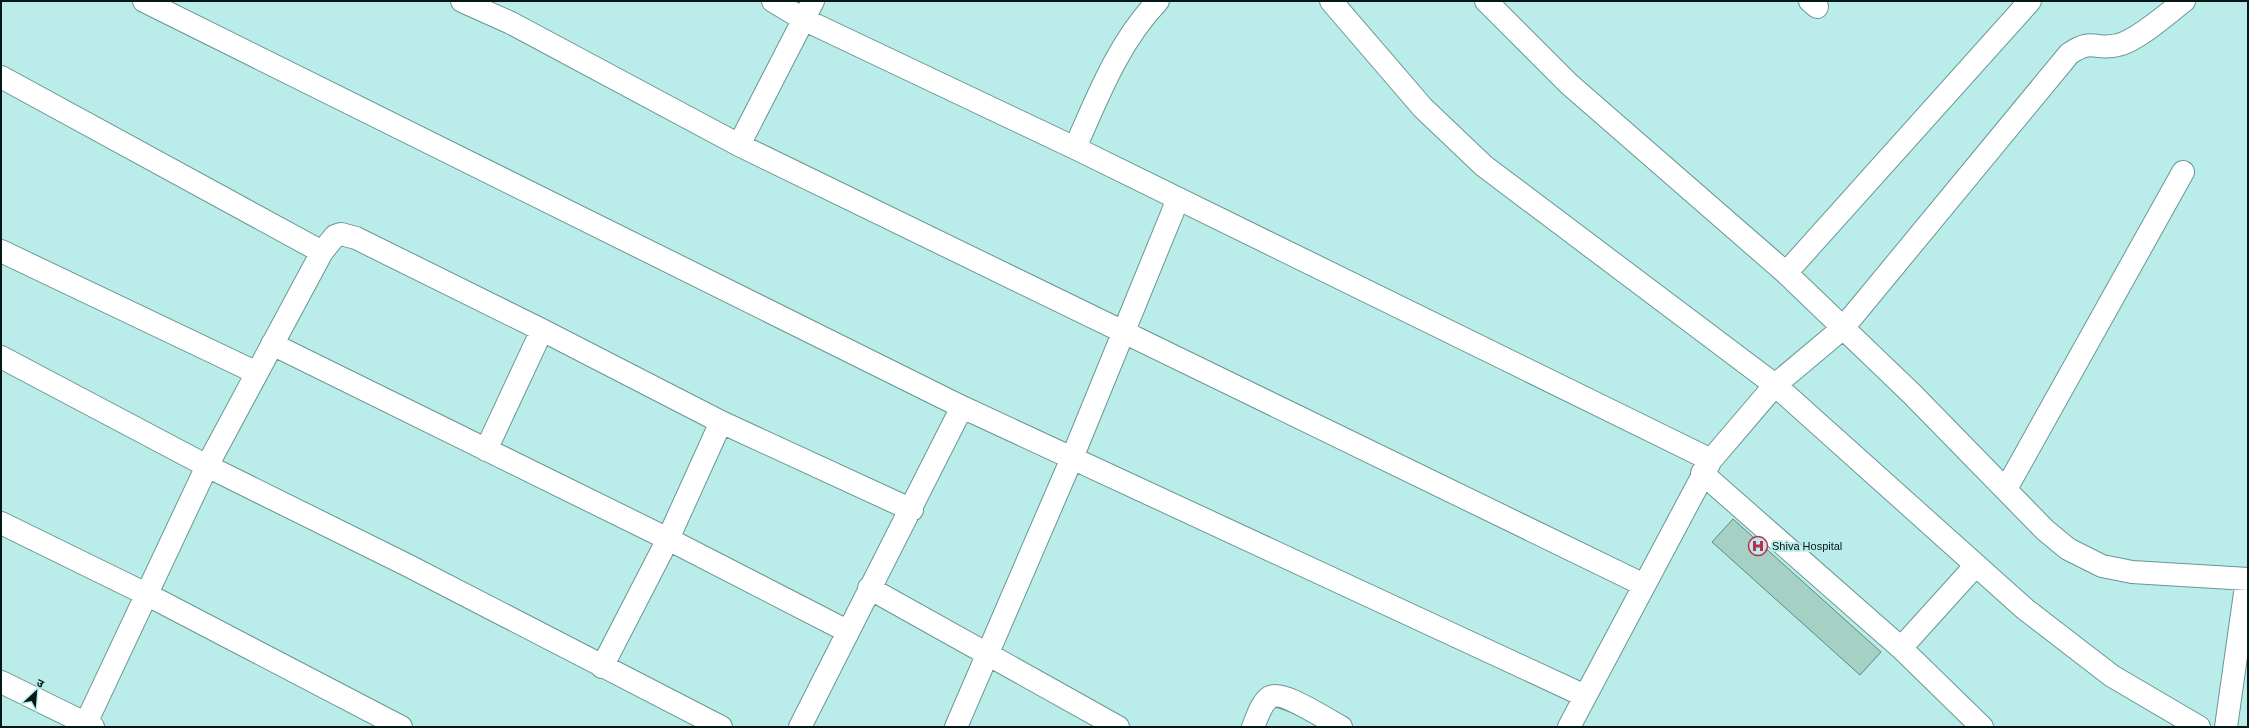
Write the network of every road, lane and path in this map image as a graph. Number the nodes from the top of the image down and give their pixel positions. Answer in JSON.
{"nodes":[{"id":1,"x":144,"y":1,"type":"edge"},
{"id":2,"x":462,"y":1,"type":"edge"},
{"id":3,"x":773,"y":1,"type":"edge"},
{"id":4,"x":1158,"y":1,"type":"edge"},
{"id":5,"x":1331,"y":1,"type":"edge"},
{"id":6,"x":1486,"y":1,"type":"edge"},
{"id":7,"x":2030,"y":1,"type":"edge"},
{"id":8,"x":2184,"y":1,"type":"edge"},
{"id":9,"x":808,"y":10,"type":"edge"},
{"id":10,"x":1,"y":77,"type":"edge"},
{"id":11,"x":739,"y":145,"type":"junction"},
{"id":12,"x":1074,"y":148,"type":"junction"},
{"id":13,"x":2183,"y":172,"type":"dead end"},
{"id":14,"x":1178,"y":199,"type":"junction"},
{"id":15,"x":1,"y":251,"type":"edge"},
{"id":16,"x":322,"y":252,"type":"junction"},
{"id":17,"x":1786,"y":273,"type":"junction"},
{"id":18,"x":1843,"y":328,"type":"junction"},
{"id":19,"x":542,"y":330,"type":"junction"},
{"id":20,"x":1125,"y":332,"type":"junction"},
{"id":21,"x":272,"y":344,"type":"junction"},
{"id":22,"x":1,"y":357,"type":"edge"},
{"id":23,"x":256,"y":373,"type":"junction"},
{"id":24,"x":1775,"y":385,"type":"junction"},
{"id":25,"x":962,"y":407,"type":"junction"},
{"id":26,"x":722,"y":422,"type":"junction"},
{"id":27,"x":486,"y":450,"type":"junction"},
{"id":28,"x":1072,"y":458,"type":"junction"},
{"id":29,"x":207,"y":466,"type":"junction"},
{"id":30,"x":1707,"y":466,"type":"junction"},
{"id":31,"x":2006,"y":489,"type":"junction"},
{"id":32,"x":912,"y":510,"type":"junction"},
{"id":33,"x":1,"y":523,"type":"edge"},
{"id":34,"x":668,"y":539,"type":"junction"},
{"id":35,"x":1976,"y":565,"type":"junction"},
{"id":36,"x":2248,"y":579,"type":"edge"},
{"id":37,"x":1644,"y":585,"type":"junction"},
{"id":38,"x":869,"y":588,"type":"junction"},
{"id":39,"x":148,"y":595,"type":"junction"},
{"id":40,"x":847,"y":631,"type":"junction"},
{"id":41,"x":1901,"y":648,"type":"junction"},
{"id":42,"x":988,"y":656,"type":"junction"},
{"id":43,"x":602,"y":667,"type":"junction"},
{"id":44,"x":1,"y":682,"type":"edge"},
{"id":45,"x":1585,"y":696,"type":"junction"},
{"id":46,"x":59,"y":720,"type":"edge"},
{"id":47,"x":89,"y":725,"type":"edge"},
{"id":48,"x":401,"y":727,"type":"edge"},
{"id":49,"x":721,"y":727,"type":"edge"},
{"id":50,"x":800,"y":727,"type":"edge"},
{"id":51,"x":956,"y":727,"type":"edge"},
{"id":52,"x":1118,"y":727,"type":"edge"},
{"id":53,"x":1253,"y":727,"type":"edge"},
{"id":54,"x":1341,"y":727,"type":"edge"},
{"id":55,"x":1569,"y":727,"type":"edge"},
{"id":56,"x":1982,"y":727,"type":"edge"},
{"id":57,"x":2198,"y":727,"type":"edge"},
{"id":58,"x":2226,"y":727,"type":"edge"}],
"edges":[{"from":1,"to":25,"type":"street"},
{"from":2,"to":11,"type":"street"},
{"from":3,"to":9,"type":"street"},
{"from":4,"to":12,"type":"street"},
{"from":5,"to":24,"type":"street"},
{"from":6,"to":17,"type":"street"},
{"from":7,"to":17,"type":"street"},
{"from":8,"to":18,"type":"street"},
{"from":9,"to":11,"type":"street"},
{"from":9,"to":12,"type":"street"},
{"from":10,"to":16,"type":"street"},
{"from":11,"to":20,"type":"street"},
{"from":12,"to":14,"type":"street"},
{"from":13,"to":31,"type":"street"},
{"from":14,"to":20,"type":"street"},
{"from":14,"to":30,"type":"street"},
{"from":15,"to":23,"type":"street"},
{"from":16,"to":19,"type":"street"},
{"from":16,"to":21,"type":"street"},
{"from":17,"to":18,"type":"street"},
{"from":18,"to":24,"type":"street"},
{"from":18,"to":31,"type":"street"},
{"from":19,"to":26,"type":"street"},
{"from":19,"to":27,"type":"street"},
{"from":20,"to":28,"type":"street"},
{"from":20,"to":37,"type":"street"},
{"from":21,"to":23,"type":"street"},
{"from":21,"to":27,"type":"street"},
{"from":22,"to":29,"type":"street"},
{"from":23,"to":29,"type":"street"},
{"from":24,"to":30,"type":"street"},
{"from":24,"to":35,"type":"street"},
{"from":25,"to":28,"type":"street"},
{"from":25,"to":32,"type":"street"},
{"from":26,"to":32,"type":"street"},
{"from":26,"to":34,"type":"street"},
{"from":27,"to":34,"type":"street"},
{"from":28,"to":42,"type":"street"},
{"from":28,"to":45,"type":"street"},
{"from":29,"to":39,"type":"street"},
{"from":29,"to":43,"type":"street"},
{"from":30,"to":37,"type":"street"},
{"from":30,"to":41,"type":"street"},
{"from":31,"to":36,"type":"street"},
{"from":32,"to":38,"type":"street"},
{"from":33,"to":39,"type":"street"},
{"from":34,"to":40,"type":"street"},
{"from":34,"to":43,"type":"street"},
{"from":35,"to":41,"type":"street"},
{"from":35,"to":57,"type":"street"},
{"from":36,"to":58,"type":"street"},
{"from":37,"to":45,"type":"street"},
{"from":38,"to":40,"type":"street"},
{"from":38,"to":42,"type":"street"},
{"from":39,"to":47,"type":"street"},
{"from":39,"to":48,"type":"street"},
{"from":40,"to":50,"type":"street"},
{"from":41,"to":56,"type":"street"},
{"from":42,"to":51,"type":"street"},
{"from":42,"to":52,"type":"street"},
{"from":43,"to":49,"type":"street"},
{"from":44,"to":46,"type":"street"},
{"from":45,"to":55,"type":"street"},
{"from":46,"to":47,"type":"street"},
{"from":53,"to":54,"type":"street"}]}
